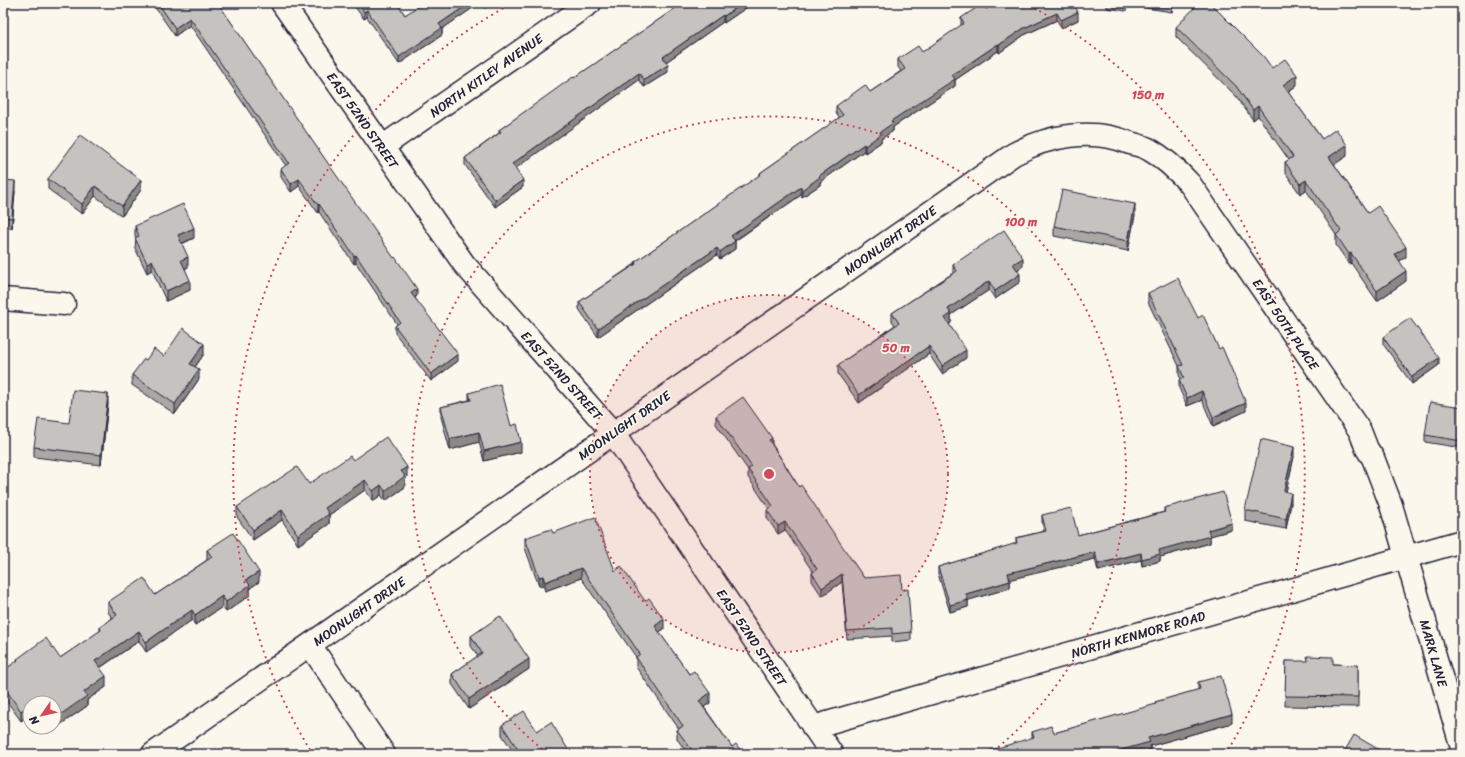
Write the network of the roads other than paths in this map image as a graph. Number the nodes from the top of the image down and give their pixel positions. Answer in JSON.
{"nodes":[{"id":1,"x":282,"y":3,"type":"edge"},
{"id":2,"x":590,"y":3,"type":"edge"},
{"id":3,"x":1110,"y":137,"type":"joint"},
{"id":4,"x":382,"y":147,"type":"junction"},
{"id":5,"x":3,"y":299,"type":"edge"},
{"id":6,"x":64,"y":304,"type":"dead end"},
{"id":7,"x":613,"y":433,"type":"junction"},
{"id":8,"x":1462,"y":541,"type":"edge"},
{"id":9,"x":1406,"y":557,"type":"junction"},
{"id":10,"x":310,"y":645,"type":"junction"},
{"id":11,"x":813,"y":727,"type":"junction"},
{"id":12,"x":1462,"y":748,"type":"edge"},
{"id":13,"x":153,"y":754,"type":"edge"},
{"id":14,"x":384,"y":754,"type":"edge"},
{"id":15,"x":832,"y":754,"type":"edge"}],
"edges":[{"from":1,"to":4,"type":"street","name":"EAST 52ND STREET"},
{"from":2,"to":4,"type":"street","name":"NORTH KITLEY AVENUE"},
{"from":3,"to":7,"type":"street","name":"MOONLIGHT DRIVE"},
{"from":3,"to":9,"type":"street","name":"EAST 50TH PLACE"},
{"from":4,"to":7,"type":"street","name":"EAST 52ND STREET"},
{"from":5,"to":6,"type":"street"},
{"from":7,"to":10,"type":"street","name":"MOONLIGHT DRIVE"},
{"from":7,"to":11,"type":"street","name":"EAST 52ND STREET"},
{"from":8,"to":9,"type":"street","name":"NORTH KENMORE ROAD"},
{"from":9,"to":11,"type":"street","name":"NORTH KENMORE ROAD"},
{"from":9,"to":12,"type":"street","name":"MARK LANE"},
{"from":10,"to":13,"type":"street","name":"MOONLIGHT DRIVE"},
{"from":10,"to":14,"type":"street"},
{"from":11,"to":15,"type":"street","name":"EAST 52ND STREET"}]}
